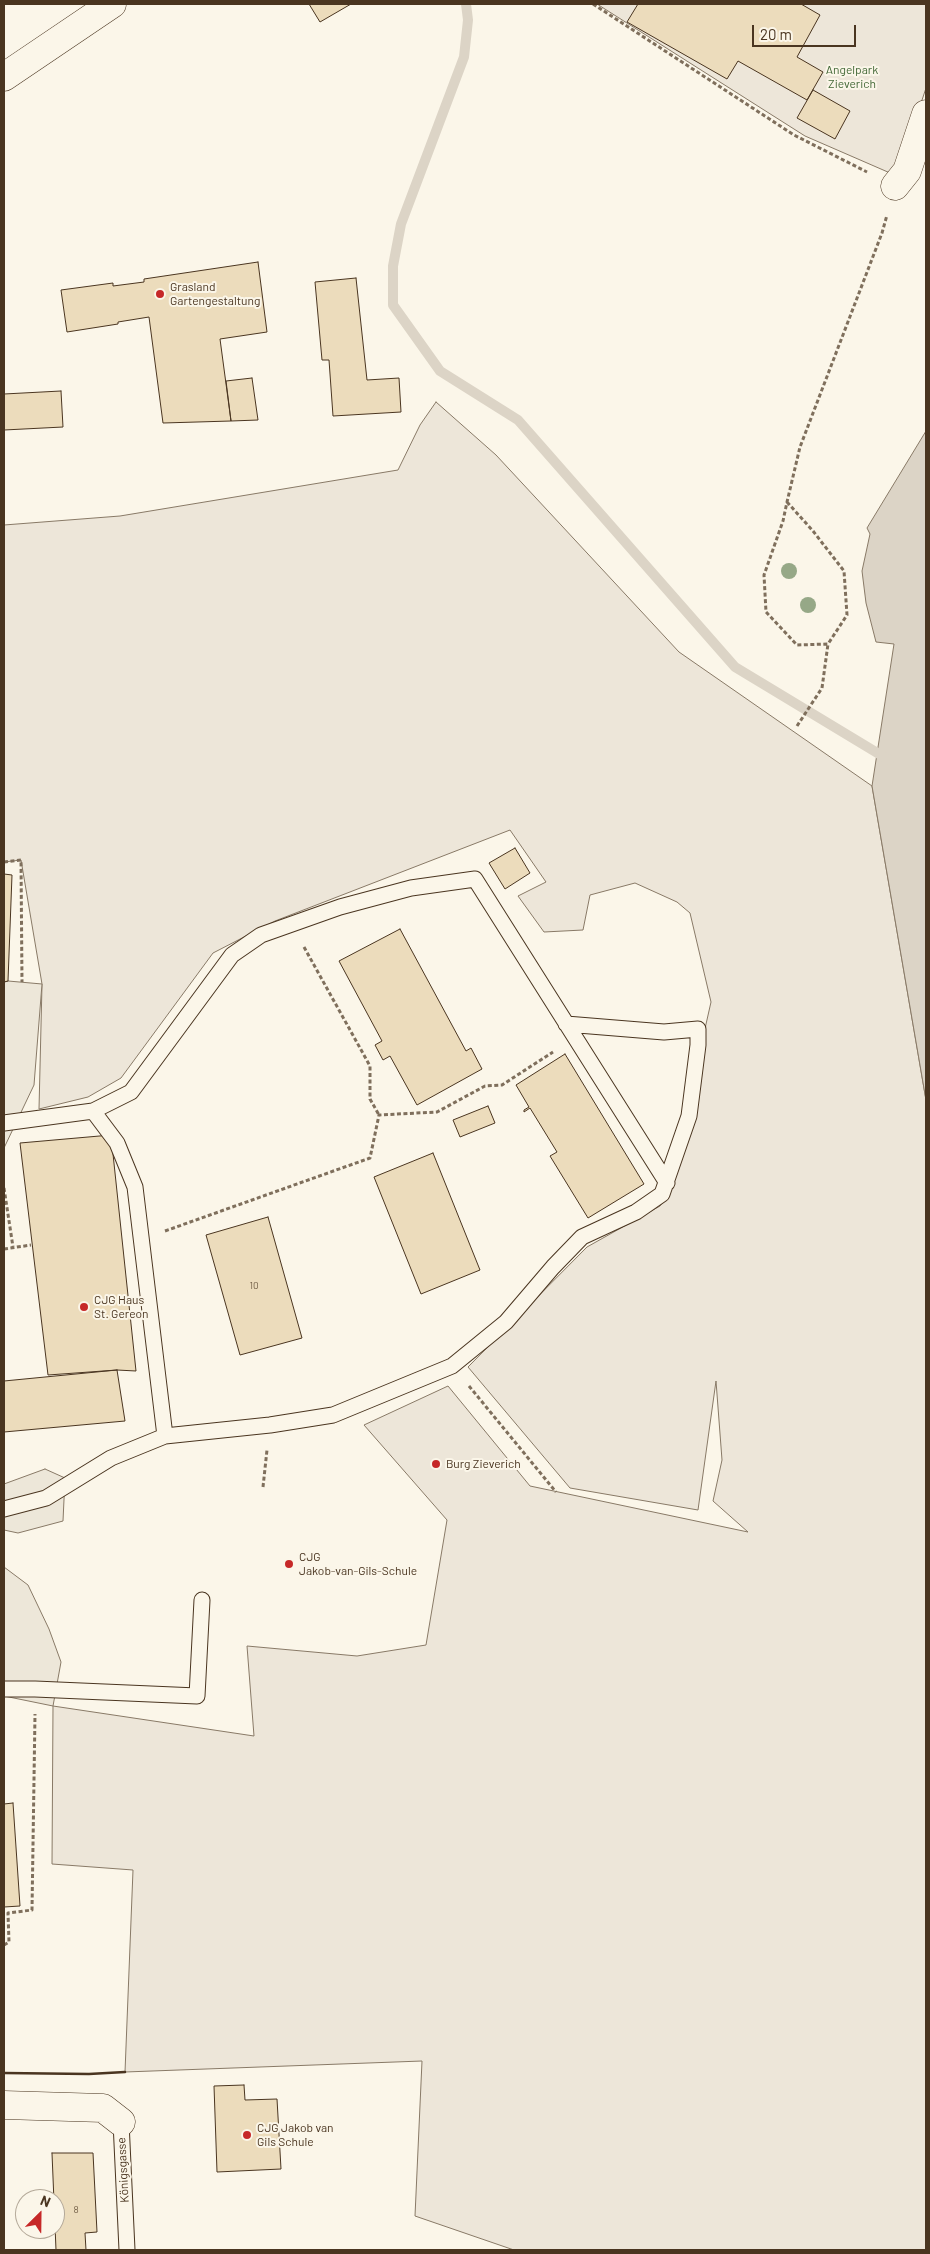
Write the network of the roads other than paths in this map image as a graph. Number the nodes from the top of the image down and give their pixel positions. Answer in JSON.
{"nodes":[{"id":1,"x":112,"y":4,"type":"edge"},
{"id":2,"x":4,"y":77,"type":"edge"},
{"id":3,"x":926,"y":114,"type":"edge"},
{"id":4,"x":895,"y":186,"type":"road end"},
{"id":5,"x":566,"y":1024,"type":"junction"},
{"id":6,"x":93,"y":1111,"type":"junction"},
{"id":7,"x":4,"y":1123,"type":"edge"},
{"id":8,"x":667,"y":1183,"type":"junction"},
{"id":9,"x":165,"y":1436,"type":"junction"},
{"id":10,"x":4,"y":1509,"type":"edge"},
{"id":11,"x":202,"y":1600,"type":"dead end"},
{"id":12,"x":4,"y":1690,"type":"edge"},
{"id":13,"x":4,"y":2105,"type":"edge"},
{"id":14,"x":121,"y":2122,"type":"joint"},
{"id":15,"x":127,"y":2250,"type":"edge"}],
"edges":[{"from":1,"to":2,"type":"street"},
{"from":3,"to":4,"type":"street"},
{"from":5,"to":6,"type":"lane"},
{"from":5,"to":8,"type":"lane"},
{"from":5,"to":8,"type":"lane"},
{"from":6,"to":7,"type":"lane"},
{"from":6,"to":9,"type":"lane"},
{"from":8,"to":9,"type":"lane"},
{"from":9,"to":10,"type":"lane"},
{"from":11,"to":12,"type":"lane"},
{"from":13,"to":14,"type":"street","name":"Königsgasse"},
{"from":14,"to":15,"type":"lane","name":"Königsgasse"}]}
